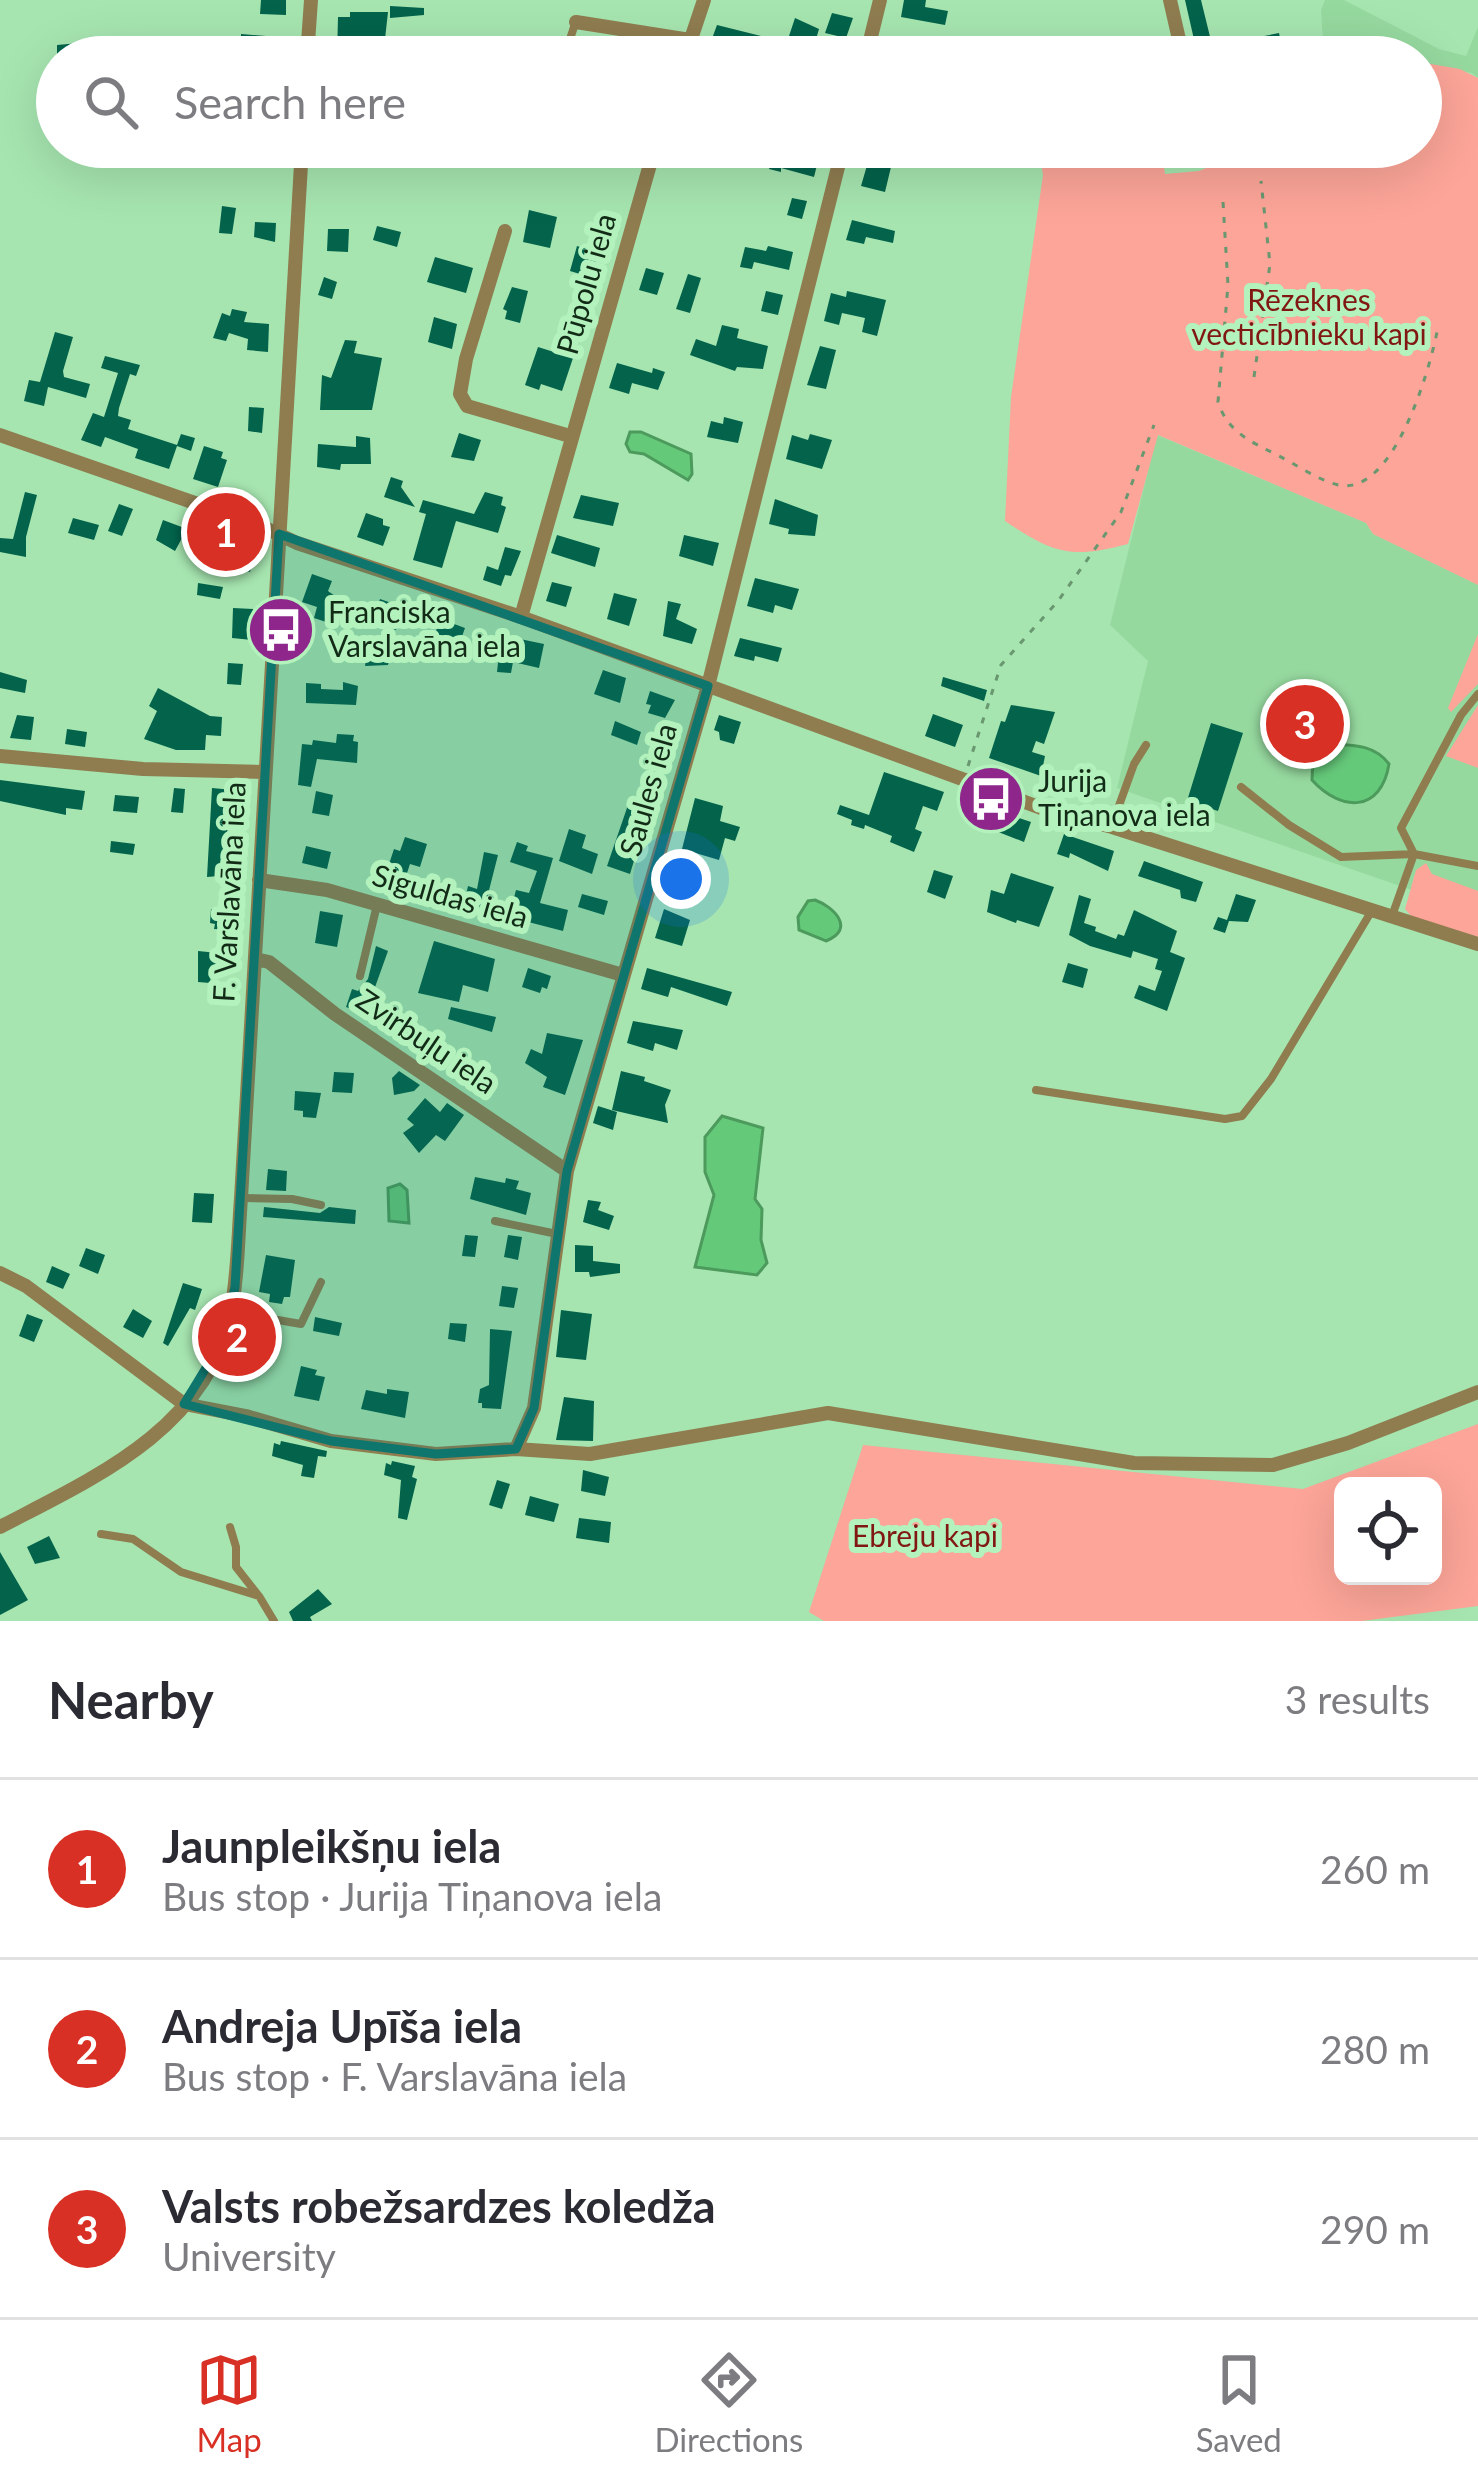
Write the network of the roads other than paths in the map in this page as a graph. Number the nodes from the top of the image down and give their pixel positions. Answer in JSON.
{"nodes":[{"id":1,"x":311,"y":0,"type":"edge"},
{"id":2,"x":704,"y":0,"type":"edge"},
{"id":3,"x":880,"y":0,"type":"edge"},
{"id":4,"x":1170,"y":0,"type":"edge"},
{"id":5,"x":576,"y":22,"type":"joint"},
{"id":6,"x":308,"y":36,"type":"edge"},
{"id":7,"x":571,"y":36,"type":"edge"},
{"id":8,"x":665,"y":36,"type":"edge"},
{"id":9,"x":691,"y":36,"type":"edge"},
{"id":10,"x":871,"y":36,"type":"edge"},
{"id":11,"x":1178,"y":36,"type":"edge"},
{"id":12,"x":301,"y":168,"type":"edge"},
{"id":13,"x":649,"y":168,"type":"edge"},
{"id":14,"x":838,"y":168,"type":"edge"},
{"id":15,"x":505,"y":231,"type":"dead end"},
{"id":16,"x":0,"y":435,"type":"edge"},
{"id":17,"x":570,"y":436,"type":"junction"},
{"id":18,"x":279,"y":534,"type":"junction"},
{"id":19,"x":521,"y":617,"type":"junction"},
{"id":20,"x":708,"y":686,"type":"junction"},
{"id":21,"x":1478,"y":694,"type":"edge"},
{"id":22,"x":1147,"y":745,"type":"dead end"},
{"id":23,"x":0,"y":756,"type":"edge"},
{"id":24,"x":263,"y":772,"type":"junction"},
{"id":25,"x":1241,"y":787,"type":"dead end"},
{"id":26,"x":1112,"y":827,"type":"junction"},
{"id":27,"x":1414,"y":854,"type":"junction"},
{"id":28,"x":1478,"y":866,"type":"edge"},
{"id":29,"x":259,"y":880,"type":"junction"},
{"id":30,"x":377,"y":904,"type":"junction"},
{"id":31,"x":1372,"y":910,"type":"junction"},
{"id":32,"x":1391,"y":917,"type":"junction"},
{"id":33,"x":1478,"y":944,"type":"edge"},
{"id":34,"x":255,"y":959,"type":"junction"},
{"id":35,"x":623,"y":975,"type":"junction"},
{"id":36,"x":360,"y":976,"type":"dead end"},
{"id":37,"x":1036,"y":1090,"type":"dead end"},
{"id":38,"x":567,"y":1171,"type":"junction"},
{"id":39,"x":241,"y":1198,"type":"junction"},
{"id":40,"x":321,"y":1205,"type":"dead end"},
{"id":41,"x":495,"y":1221,"type":"dead end"},
{"id":42,"x":557,"y":1234,"type":"junction"},
{"id":43,"x":0,"y":1273,"type":"edge"},
{"id":44,"x":321,"y":1282,"type":"dead end"},
{"id":45,"x":231,"y":1312,"type":"junction"},
{"id":46,"x":1478,"y":1392,"type":"edge"},
{"id":47,"x":184,"y":1404,"type":"junction"},
{"id":48,"x":516,"y":1449,"type":"junction"},
{"id":49,"x":0,"y":1527,"type":"edge"},
{"id":50,"x":230,"y":1527,"type":"dead end"},
{"id":51,"x":101,"y":1534,"type":"dead end"},
{"id":52,"x":259,"y":1596,"type":"junction"},
{"id":53,"x":274,"y":1621,"type":"edge"}],
"edges":[{"from":1,"to":6,"type":"street"},
{"from":2,"to":9,"type":"street"},
{"from":3,"to":10,"type":"street"},
{"from":4,"to":11,"type":"street"},
{"from":5,"to":7,"type":"lane"},
{"from":5,"to":8,"type":"street"},
{"from":12,"to":18,"type":"street","name":"F. Varslavāna iela"},
{"from":13,"to":17,"type":"street","name":"Pūpolu iela"},
{"from":14,"to":20,"type":"street","name":"Saules iela"},
{"from":15,"to":17,"type":"street"},
{"from":16,"to":18,"type":"street"},
{"from":17,"to":19,"type":"street","name":"Pūpolu iela"},
{"from":18,"to":19,"type":"street"},
{"from":18,"to":24,"type":"street","name":"F. Varslavāna iela"},
{"from":19,"to":20,"type":"street"},
{"from":20,"to":26,"type":"street"},
{"from":20,"to":35,"type":"street","name":"Saules iela"},
{"from":21,"to":27,"type":"lane"},
{"from":22,"to":26,"type":"lane"},
{"from":23,"to":24,"type":"street"},
{"from":24,"to":29,"type":"street","name":"F. Varslavāna iela"},
{"from":25,"to":27,"type":"lane"},
{"from":26,"to":31,"type":"street"},
{"from":27,"to":28,"type":"lane"},
{"from":27,"to":32,"type":"lane"},
{"from":29,"to":30,"type":"street","name":"Siguldas iela"},
{"from":29,"to":34,"type":"street","name":"F. Varslavāna iela"},
{"from":30,"to":35,"type":"street","name":"Siguldas iela"},
{"from":30,"to":36,"type":"lane"},
{"from":31,"to":32,"type":"street"},
{"from":31,"to":37,"type":"lane"},
{"from":32,"to":33,"type":"street"},
{"from":34,"to":38,"type":"street","name":"Zvirbuļu iela"},
{"from":34,"to":39,"type":"street","name":"F. Varslavāna iela"},
{"from":35,"to":38,"type":"street","name":"Saules iela"},
{"from":38,"to":42,"type":"street","name":"Saules iela"},
{"from":39,"to":40,"type":"lane"},
{"from":39,"to":45,"type":"street","name":"F. Varslavāna iela"},
{"from":41,"to":42,"type":"lane"},
{"from":42,"to":48,"type":"street","name":"Saules iela"},
{"from":43,"to":47,"type":"street"},
{"from":44,"to":45,"type":"lane"},
{"from":45,"to":47,"type":"street","name":"F. Varslavāna iela"},
{"from":46,"to":48,"type":"street"},
{"from":47,"to":48,"type":"street"},
{"from":47,"to":49,"type":"street","name":"F. Varslavāna iela"},
{"from":50,"to":52,"type":"lane"},
{"from":51,"to":52,"type":"lane"},
{"from":52,"to":53,"type":"lane"}]}
